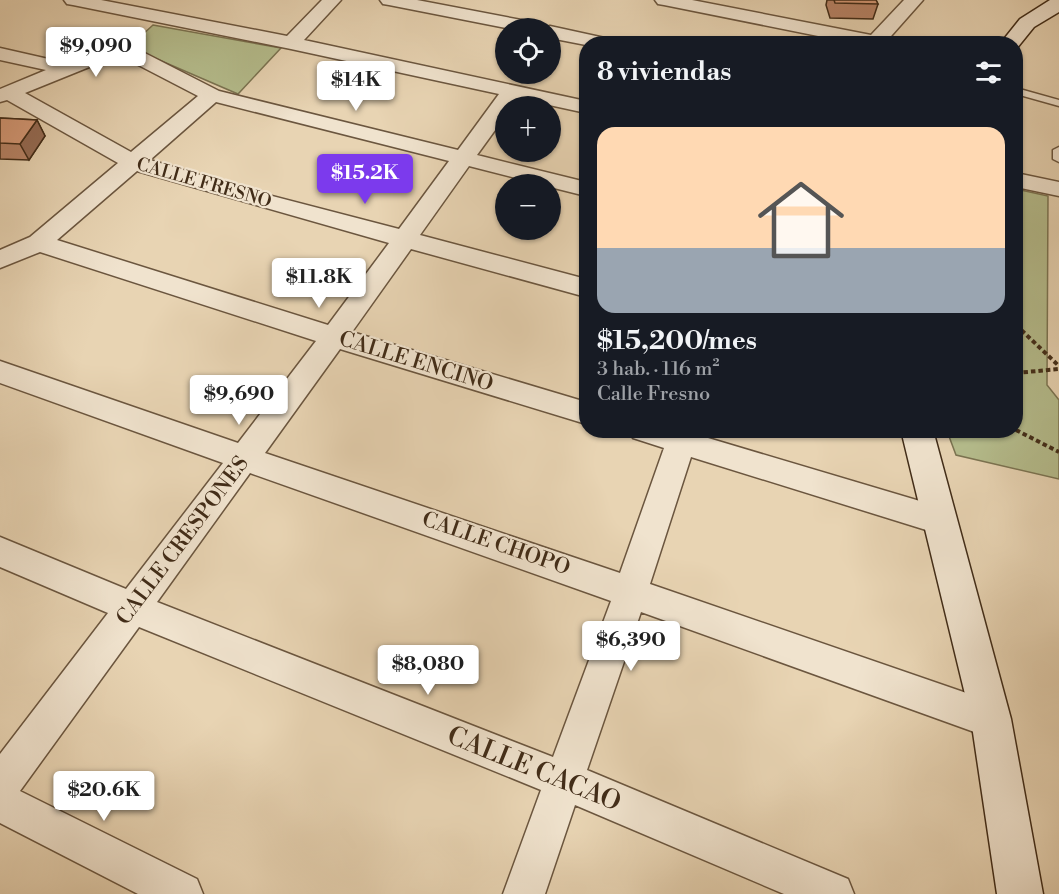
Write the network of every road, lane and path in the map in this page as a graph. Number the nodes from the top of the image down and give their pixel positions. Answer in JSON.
{"nodes":[{"id":1,"x":73,"y":0,"type":"edge"},
{"id":2,"x":332,"y":0,"type":"edge"},
{"id":3,"x":389,"y":0,"type":"edge"},
{"id":4,"x":664,"y":0,"type":"edge"},
{"id":5,"x":914,"y":0,"type":"edge"},
{"id":6,"x":1056,"y":7,"type":"edge"},
{"id":7,"x":156,"y":17,"type":"junction"},
{"id":8,"x":495,"y":21,"type":"edge"},
{"id":9,"x":561,"y":34,"type":"edge"},
{"id":10,"x":844,"y":36,"type":"edge"},
{"id":11,"x":880,"y":36,"type":"edge"},
{"id":12,"x":1016,"y":36,"type":"edge"},
{"id":13,"x":579,"y":38,"type":"edge"},
{"id":14,"x":291,"y":43,"type":"junction"},
{"id":15,"x":120,"y":48,"type":"junction"},
{"id":16,"x":0,"y":54,"type":"edge"},
{"id":17,"x":67,"y":69,"type":"junction"},
{"id":18,"x":512,"y":91,"type":"junction"},
{"id":19,"x":1023,"y":93,"type":"edge"},
{"id":20,"x":4,"y":94,"type":"edge"},
{"id":21,"x":212,"y":95,"type":"junction"},
{"id":22,"x":1059,"y":103,"type":"edge"},
{"id":23,"x":579,"y":105,"type":"edge"},
{"id":24,"x":1059,"y":150,"type":"edge"},
{"id":25,"x":462,"y":159,"type":"junction"},
{"id":26,"x":1059,"y":159,"type":"edge"},
{"id":27,"x":132,"y":162,"type":"junction"},
{"id":28,"x":1023,"y":181,"type":"edge"},
{"id":29,"x":579,"y":187,"type":"edge"},
{"id":30,"x":1059,"y":189,"type":"edge"},
{"id":31,"x":405,"y":237,"type":"junction"},
{"id":32,"x":39,"y":243,"type":"junction"},
{"id":33,"x":0,"y":260,"type":"edge"},
{"id":34,"x":579,"y":286,"type":"edge"},
{"id":35,"x":1023,"y":332,"type":"edge"},
{"id":36,"x":334,"y":337,"type":"junction"},
{"id":37,"x":1059,"y":368,"type":"edge"},
{"id":38,"x":0,"y":372,"type":"edge"},
{"id":39,"x":1023,"y":372,"type":"edge"},
{"id":40,"x":579,"y":411,"type":"edge"},
{"id":41,"x":1023,"y":434,"type":"edge"},
{"id":42,"x":682,"y":438,"type":"edge"},
{"id":43,"x":689,"y":438,"type":"edge"},
{"id":44,"x":919,"y":438,"type":"edge"},
{"id":45,"x":1059,"y":452,"type":"edge"},
{"id":46,"x":244,"y":459,"type":"junction"},
{"id":47,"x":939,"y":520,"type":"junction"},
{"id":48,"x":0,"y":552,"type":"edge"},
{"id":49,"x":631,"y":591,"type":"junction"},
{"id":50,"x":133,"y":608,"type":"junction"},
{"id":51,"x":991,"y":719,"type":"junction"},
{"id":52,"x":563,"y":780,"type":"junction"},
{"id":53,"x":0,"y":786,"type":"edge"},
{"id":54,"x":0,"y":802,"type":"edge"},
{"id":55,"x":182,"y":894,"type":"edge"},
{"id":56,"x":524,"y":894,"type":"edge"},
{"id":57,"x":833,"y":894,"type":"edge"},
{"id":58,"x":1020,"y":894,"type":"edge"}],
"edges":[{"from":1,"to":7,"type":"street"},
{"from":2,"to":14,"type":"street"},
{"from":3,"to":8,"type":"street"},
{"from":4,"to":10,"type":"street"},
{"from":5,"to":11,"type":"street"},
{"from":6,"to":12,"type":"street"},
{"from":7,"to":14,"type":"street"},
{"from":7,"to":15,"type":"street"},
{"from":9,"to":13,"type":"street"},
{"from":14,"to":18,"type":"street"},
{"from":15,"to":17,"type":"street"},
{"from":15,"to":21,"type":"street"},
{"from":16,"to":17,"type":"street"},
{"from":17,"to":20,"type":"street"},
{"from":18,"to":23,"type":"street"},
{"from":18,"to":25,"type":"street","name":"CALLE CRESPONES"},
{"from":19,"to":22,"type":"lane"},
{"from":20,"to":27,"type":"street","name":"CALLE FRESNO"},
{"from":21,"to":25,"type":"street"},
{"from":21,"to":27,"type":"street"},
{"from":24,"to":26,"type":"lane"},
{"from":25,"to":29,"type":"street"},
{"from":25,"to":31,"type":"street","name":"CALLE CRESPONES"},
{"from":27,"to":31,"type":"street","name":"CALLE FRESNO"},
{"from":27,"to":32,"type":"street"},
{"from":28,"to":30,"type":"street"},
{"from":31,"to":34,"type":"street","name":"CALLE FRESNO"},
{"from":31,"to":36,"type":"street","name":"CALLE CRESPONES"},
{"from":32,"to":33,"type":"street"},
{"from":32,"to":36,"type":"street","name":"CALLE ENCINO"},
{"from":35,"to":37,"type":"path"},
{"from":36,"to":40,"type":"street","name":"CALLE ENCINO"},
{"from":36,"to":46,"type":"street","name":"CALLE CRESPONES"},
{"from":37,"to":39,"type":"path"},
{"from":38,"to":46,"type":"street","name":"CALLE CHOPO"},
{"from":41,"to":45,"type":"path"},
{"from":42,"to":49,"type":"street"},
{"from":43,"to":47,"type":"street"},
{"from":44,"to":47,"type":"street"},
{"from":46,"to":49,"type":"street","name":"CALLE CHOPO"},
{"from":46,"to":50,"type":"street","name":"CALLE CRESPONES"},
{"from":47,"to":51,"type":"street"},
{"from":48,"to":50,"type":"street","name":"CALLE CACAO"},
{"from":49,"to":51,"type":"street","name":"CALLE CHOPO"},
{"from":49,"to":52,"type":"street"},
{"from":50,"to":52,"type":"street","name":"CALLE CACAO"},
{"from":50,"to":53,"type":"street","name":"CALLE CRESPONES"},
{"from":51,"to":58,"type":"street"},
{"from":52,"to":56,"type":"street"},
{"from":52,"to":57,"type":"street","name":"CALLE CACAO"},
{"from":54,"to":55,"type":"street"}]}
